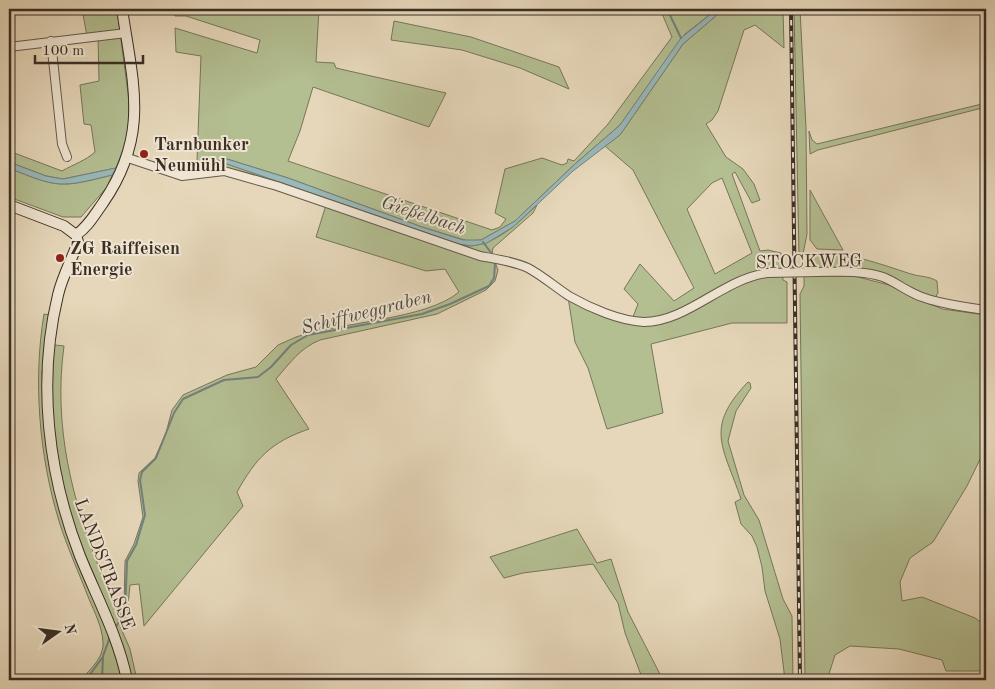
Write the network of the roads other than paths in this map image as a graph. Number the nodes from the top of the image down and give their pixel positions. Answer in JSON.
{"nodes":[{"id":1,"x":122,"y":9,"type":"edge"},
{"id":2,"x":126,"y":33,"type":"junction"},
{"id":3,"x":51,"y":41,"type":"junction"},
{"id":4,"x":9,"y":48,"type":"edge"},
{"id":5,"x":67,"y":156,"type":"dead end"},
{"id":6,"x":128,"y":158,"type":"junction"},
{"id":7,"x":9,"y":205,"type":"edge"},
{"id":8,"x":76,"y":235,"type":"junction"},
{"id":9,"x":986,"y":310,"type":"edge"},
{"id":10,"x":127,"y":680,"type":"edge"}],
"edges":[{"from":1,"to":2,"type":"street"},
{"from":2,"to":3,"type":"street"},
{"from":2,"to":6,"type":"street"},
{"from":3,"to":4,"type":"street"},
{"from":3,"to":5,"type":"street"},
{"from":6,"to":8,"type":"street"},
{"from":6,"to":9,"type":"street","name":"STOCKWEG","bridge":true},
{"from":7,"to":8,"type":"street"},
{"from":8,"to":10,"type":"street","name":"LANDSTRASSE"}]}
